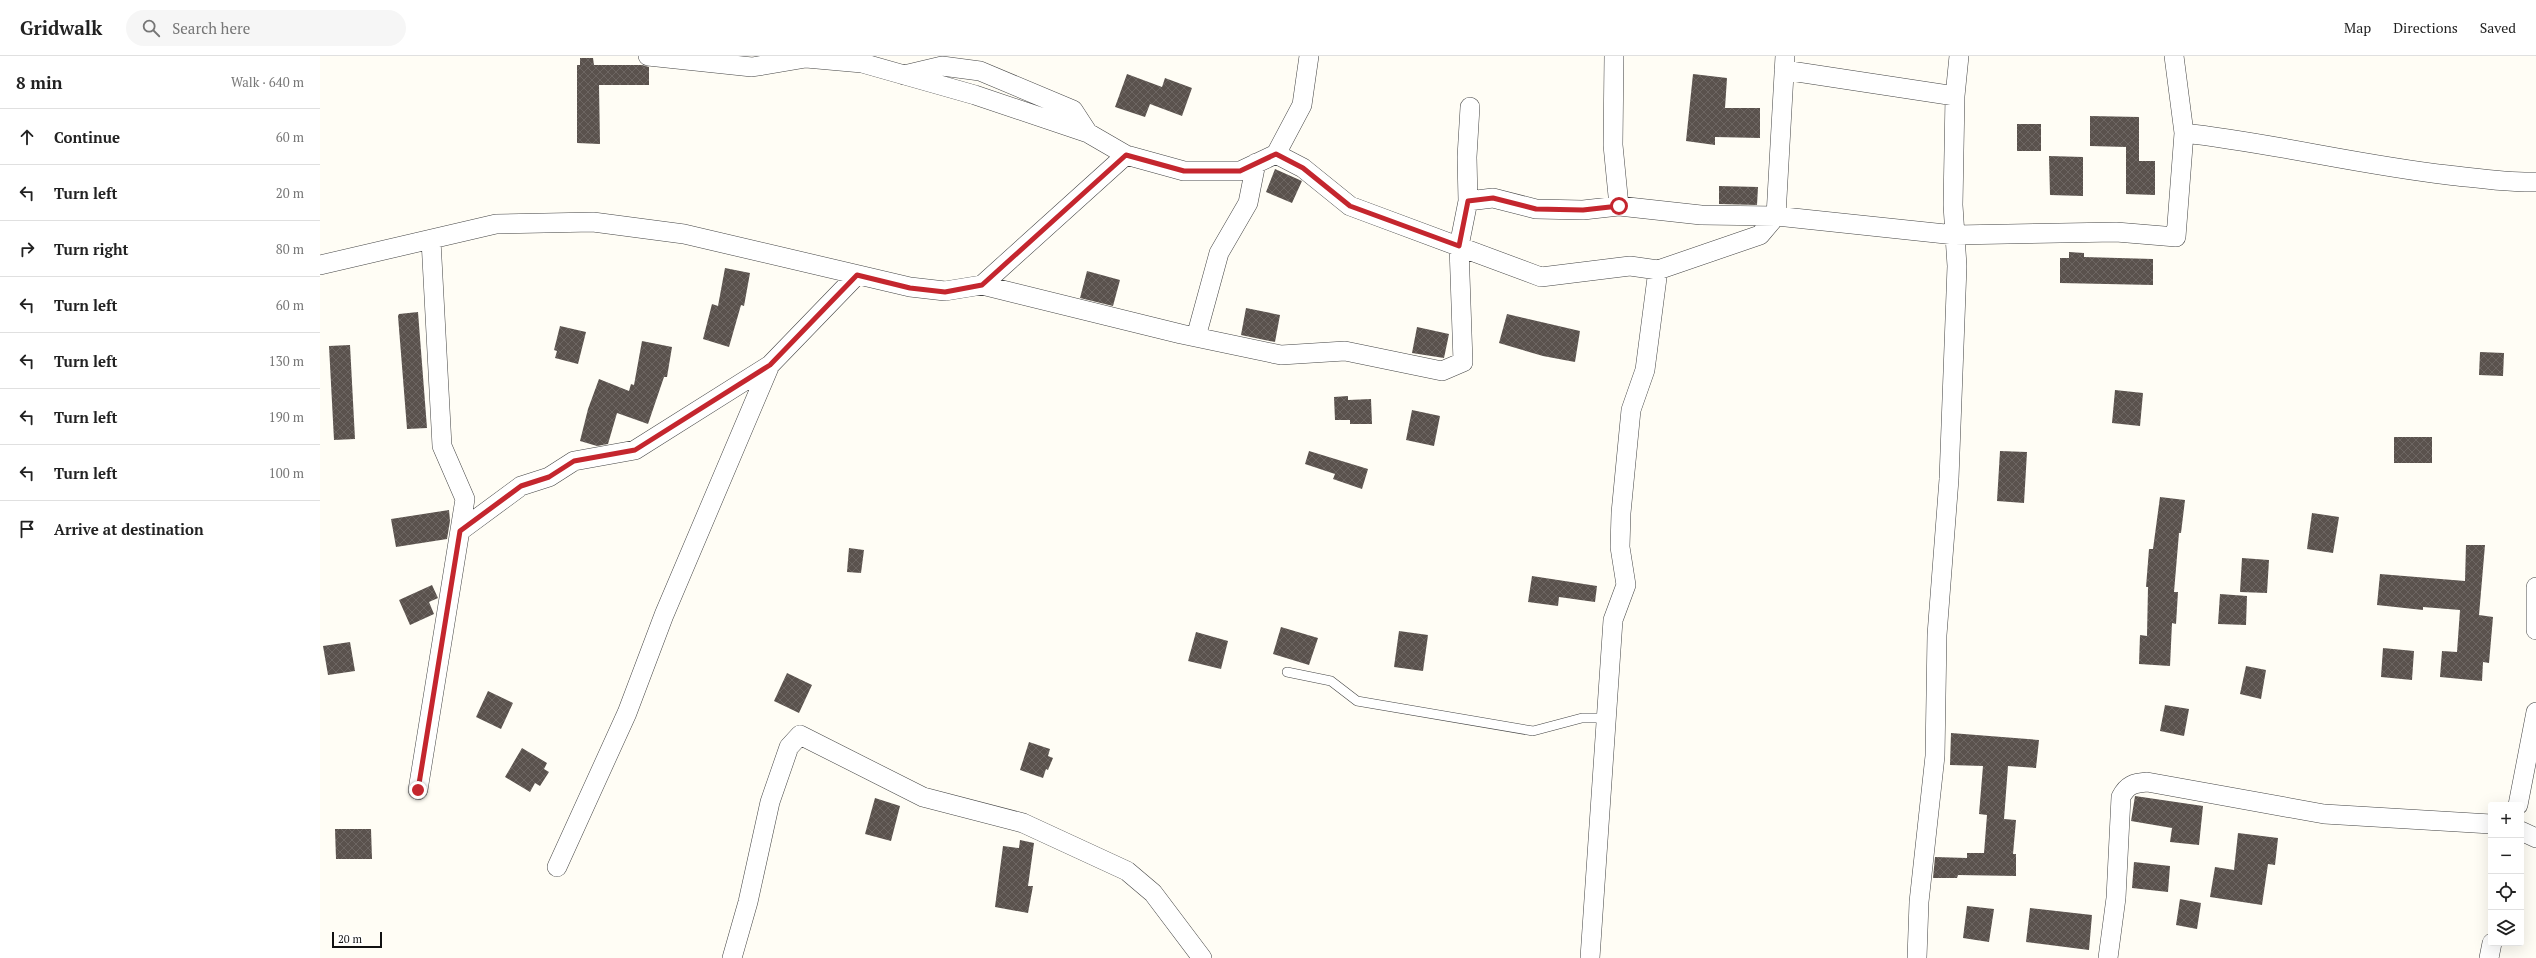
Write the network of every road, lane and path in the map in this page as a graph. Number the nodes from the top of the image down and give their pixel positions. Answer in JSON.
{"nodes":[{"id":1,"x":648,"y":56,"type":"edge"},
{"id":2,"x":1309,"y":56,"type":"edge"},
{"id":3,"x":1614,"y":56,"type":"edge"},
{"id":4,"x":1959,"y":56,"type":"edge"},
{"id":5,"x":2174,"y":56,"type":"edge"},
{"id":6,"x":860,"y":60,"type":"edge"},
{"id":7,"x":1784,"y":63,"type":"edge"},
{"id":8,"x":979,"y":64,"type":"edge"},
{"id":9,"x":900,"y":75,"type":"junction"},
{"id":10,"x":1955,"y":96,"type":"junction"},
{"id":11,"x":1470,"y":107,"type":"dead end"},
{"id":12,"x":1088,"y":133,"type":"junction"},
{"id":13,"x":2184,"y":133,"type":"junction"},
{"id":14,"x":1276,"y":154,"type":"junction"},
{"id":15,"x":1126,"y":155,"type":"junction"},
{"id":16,"x":1256,"y":164,"type":"junction"},
{"id":17,"x":2536,"y":182,"type":"edge"},
{"id":18,"x":1468,"y":201,"type":"junction"},
{"id":19,"x":1619,"y":206,"type":"junction"},
{"id":20,"x":1776,"y":216,"type":"junction"},
{"id":21,"x":1955,"y":235,"type":"junction"},
{"id":22,"x":431,"y":240,"type":"junction"},
{"id":23,"x":1459,"y":246,"type":"junction"},
{"id":24,"x":320,"y":265,"type":"edge"},
{"id":25,"x":1658,"y":270,"type":"junction"},
{"id":26,"x":857,"y":275,"type":"junction"},
{"id":27,"x":982,"y":285,"type":"junction"},
{"id":28,"x":1196,"y":337,"type":"junction"},
{"id":29,"x":770,"y":365,"type":"junction"},
{"id":30,"x":460,"y":531,"type":"junction"},
{"id":31,"x":2536,"y":587,"type":"edge"},
{"id":32,"x":2536,"y":630,"type":"edge"},
{"id":33,"x":1288,"y":672,"type":"dead end"},
{"id":34,"x":2536,"y":712,"type":"edge"},
{"id":35,"x":1606,"y":718,"type":"junction"},
{"id":36,"x":418,"y":790,"type":"dead end"},
{"id":37,"x":2519,"y":802,"type":"edge"},
{"id":38,"x":2488,"y":824,"type":"edge"},
{"id":39,"x":2524,"y":832,"type":"edge"},
{"id":40,"x":2536,"y":838,"type":"edge"},
{"id":41,"x":557,"y":867,"type":"dead end"},
{"id":42,"x":2492,"y":946,"type":"edge"},
{"id":43,"x":732,"y":958,"type":"edge"},
{"id":44,"x":1202,"y":958,"type":"edge"},
{"id":45,"x":1590,"y":958,"type":"edge"},
{"id":46,"x":1917,"y":958,"type":"edge"},
{"id":47,"x":2108,"y":958,"type":"edge"},
{"id":48,"x":2490,"y":958,"type":"edge"}],
"edges":[{"from":1,"to":6,"type":"street"},
{"from":2,"to":14,"type":"street"},
{"from":3,"to":19,"type":"street"},
{"from":4,"to":10,"type":"street"},
{"from":5,"to":13,"type":"street"},
{"from":6,"to":9,"type":"street"},
{"from":7,"to":10,"type":"street"},
{"from":7,"to":20,"type":"street"},
{"from":8,"to":9,"type":"street"},
{"from":8,"to":12,"type":"street"},
{"from":9,"to":12,"type":"street"},
{"from":10,"to":21,"type":"street"},
{"from":11,"to":18,"type":"street"},
{"from":12,"to":15,"type":"street"},
{"from":13,"to":17,"type":"street"},
{"from":13,"to":21,"type":"street"},
{"from":14,"to":16,"type":"street"},
{"from":14,"to":23,"type":"street"},
{"from":15,"to":16,"type":"street"},
{"from":15,"to":27,"type":"street"},
{"from":16,"to":28,"type":"street"},
{"from":18,"to":19,"type":"street"},
{"from":18,"to":23,"type":"street"},
{"from":19,"to":20,"type":"street"},
{"from":20,"to":21,"type":"street"},
{"from":20,"to":25,"type":"street"},
{"from":21,"to":46,"type":"street"},
{"from":22,"to":24,"type":"street"},
{"from":22,"to":26,"type":"street"},
{"from":22,"to":30,"type":"street"},
{"from":23,"to":25,"type":"street"},
{"from":23,"to":28,"type":"street"},
{"from":25,"to":35,"type":"street"},
{"from":26,"to":27,"type":"street"},
{"from":26,"to":29,"type":"street"},
{"from":27,"to":28,"type":"street"},
{"from":29,"to":30,"type":"street"},
{"from":29,"to":41,"type":"street"},
{"from":30,"to":36,"type":"street"},
{"from":31,"to":32,"type":"street"},
{"from":33,"to":35,"type":"lane"},
{"from":34,"to":37,"type":"street"},
{"from":35,"to":45,"type":"street"},
{"from":38,"to":47,"type":"street"},
{"from":39,"to":40,"type":"street"},
{"from":42,"to":48,"type":"street"},
{"from":43,"to":44,"type":"street"}]}
